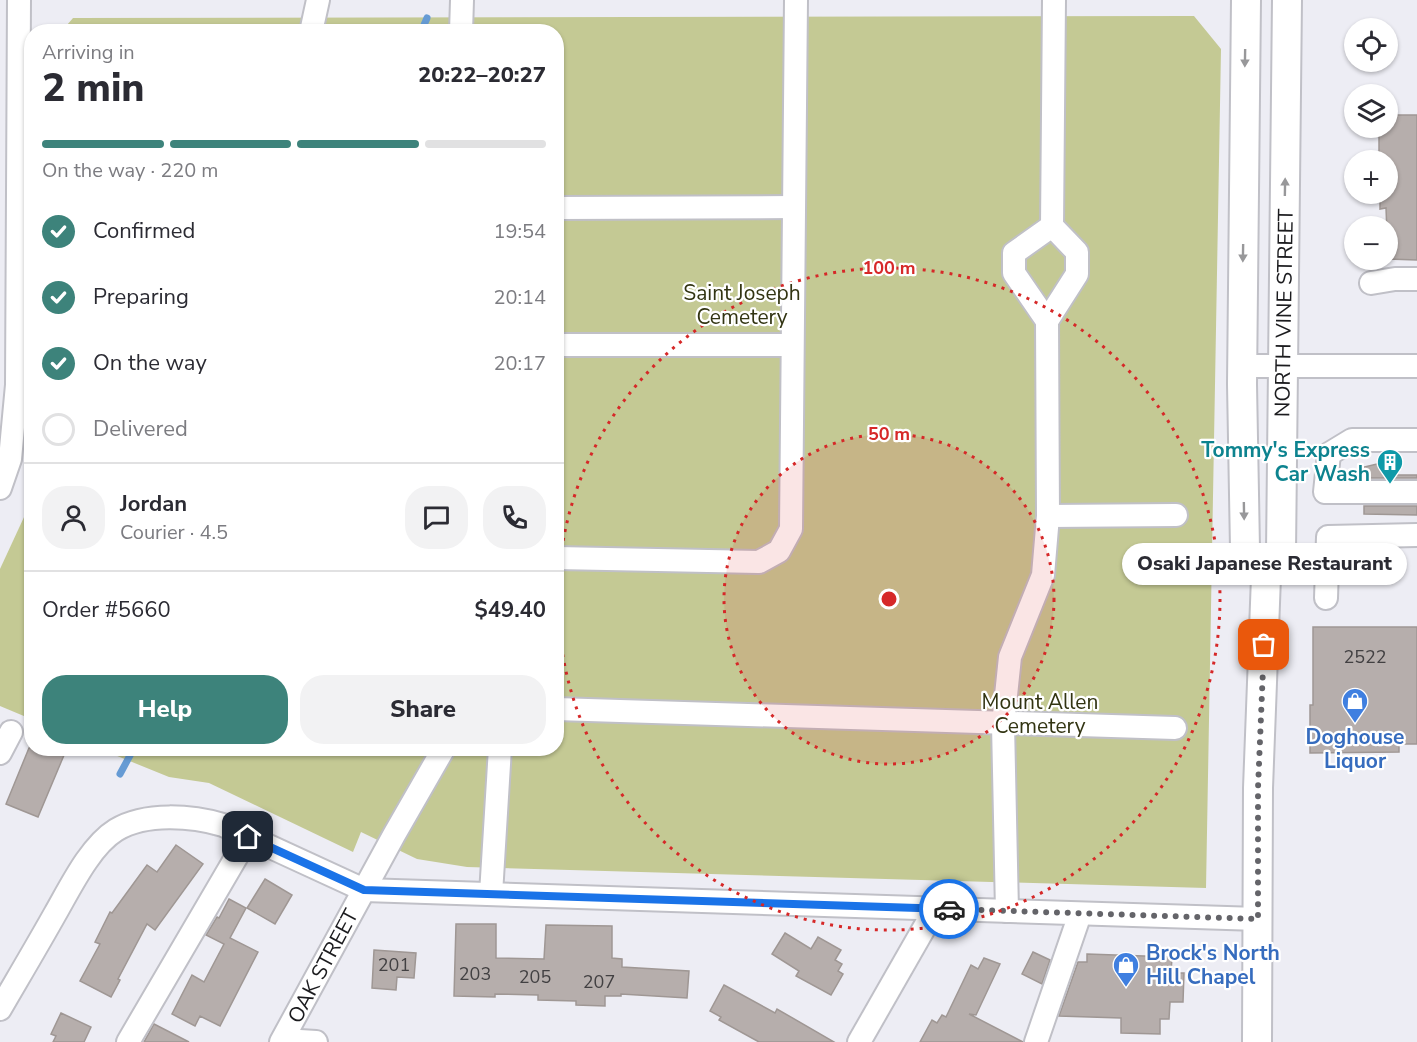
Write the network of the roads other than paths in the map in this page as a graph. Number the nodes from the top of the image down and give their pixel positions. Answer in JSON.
{"nodes":[{"id":1,"x":19,"y":0,"type":"edge"},
{"id":2,"x":318,"y":0,"type":"edge"},
{"id":3,"x":462,"y":0,"type":"edge"},
{"id":4,"x":796,"y":0,"type":"edge"},
{"id":5,"x":1054,"y":0,"type":"edge"},
{"id":6,"x":1246,"y":0,"type":"edge"},
{"id":7,"x":1287,"y":0,"type":"edge"},
{"id":8,"x":313,"y":24,"type":"edge"},
{"id":9,"x":461,"y":24,"type":"edge"},
{"id":10,"x":794,"y":207,"type":"junction"},
{"id":11,"x":564,"y":208,"type":"edge"},
{"id":12,"x":1052,"y":226,"type":"junction"},
{"id":13,"x":24,"y":248,"type":"edge"},
{"id":14,"x":1417,"y":279,"type":"edge"},
{"id":15,"x":1371,"y":283,"type":"dead end"},
{"id":16,"x":24,"y":309,"type":"edge"},
{"id":17,"x":1047,"y":321,"type":"junction"},
{"id":18,"x":564,"y":345,"type":"edge"},
{"id":19,"x":791,"y":345,"type":"junction"},
{"id":20,"x":1242,"y":366,"type":"junction"},
{"id":21,"x":1283,"y":366,"type":"junction"},
{"id":22,"x":1417,"y":366,"type":"edge"},
{"id":23,"x":1417,"y":441,"type":"edge"},
{"id":24,"x":0,"y":488,"type":"edge"},
{"id":25,"x":1417,"y":492,"type":"edge"},
{"id":26,"x":1176,"y":515,"type":"dead end"},
{"id":27,"x":1048,"y":516,"type":"junction"},
{"id":28,"x":1417,"y":535,"type":"edge"},
{"id":29,"x":564,"y":558,"type":"edge"},
{"id":30,"x":1266,"y":577,"type":"junction"},
{"id":31,"x":1326,"y":598,"type":"dead end"},
{"id":32,"x":564,"y":709,"type":"edge"},
{"id":33,"x":1003,"y":724,"type":"junction"},
{"id":34,"x":1175,"y":728,"type":"dead end"},
{"id":35,"x":11,"y":732,"type":"dead end"},
{"id":36,"x":0,"y":753,"type":"edge"},
{"id":37,"x":439,"y":756,"type":"edge"},
{"id":38,"x":500,"y":756,"type":"edge"},
{"id":39,"x":248,"y":837,"type":"junction"},
{"id":40,"x":364,"y":890,"type":"junction"},
{"id":41,"x":491,"y":894,"type":"junction"},
{"id":42,"x":935,"y":909,"type":"junction"},
{"id":43,"x":1007,"y":911,"type":"junction"},
{"id":44,"x":1080,"y":914,"type":"junction"},
{"id":45,"x":1258,"y":919,"type":"junction"},
{"id":46,"x":0,"y":1010,"type":"edge"},
{"id":47,"x":284,"y":1041,"type":"edge"},
{"id":48,"x":128,"y":1042,"type":"edge"},
{"id":49,"x":316,"y":1042,"type":"edge"},
{"id":50,"x":859,"y":1042,"type":"edge"},
{"id":51,"x":1036,"y":1042,"type":"edge"},
{"id":52,"x":1257,"y":1042,"type":"edge"}],
"edges":[{"from":1,"to":13,"type":"street"},
{"from":2,"to":8,"type":"street"},
{"from":3,"to":9,"type":"street"},
{"from":4,"to":10,"type":"street"},
{"from":5,"to":12,"type":"street"},
{"from":6,"to":20,"type":"main road","name":"NORTH VINE STREET","one_way":true},
{"from":21,"to":7,"type":"main road","name":"NORTH VINE STREET","one_way":true},
{"from":10,"to":11,"type":"street"},
{"from":10,"to":19,"type":"street"},
{"from":12,"to":17,"type":"street"},
{"from":12,"to":17,"type":"street"},
{"from":14,"to":15,"type":"street"},
{"from":16,"to":24,"type":"street"},
{"from":17,"to":27,"type":"street"},
{"from":18,"to":19,"type":"street"},
{"from":19,"to":29,"type":"street"},
{"from":20,"to":21,"type":"street"},
{"from":20,"to":30,"type":"main road","name":"NORTH VINE STREET","one_way":true},
{"from":21,"to":22,"type":"street"},
{"from":21,"to":30,"type":"main road","name":"NORTH VINE STREET"},
{"from":23,"to":25,"type":"street"},
{"from":26,"to":27,"type":"street"},
{"from":27,"to":33,"type":"street"},
{"from":28,"to":31,"type":"street"},
{"from":30,"to":45,"type":"main road"},
{"from":32,"to":33,"type":"street"},
{"from":33,"to":34,"type":"street"},
{"from":33,"to":43,"type":"street"},
{"from":35,"to":36,"type":"street"},
{"from":37,"to":40,"type":"street","name":"OAK STREET"},
{"from":38,"to":41,"type":"street"},
{"from":39,"to":40,"type":"street"},
{"from":39,"to":46,"type":"street"},
{"from":39,"to":48,"type":"street"},
{"from":40,"to":41,"type":"street"},
{"from":40,"to":47,"type":"street","name":"OAK STREET"},
{"from":41,"to":42,"type":"street"},
{"from":42,"to":43,"type":"street"},
{"from":42,"to":50,"type":"street"},
{"from":43,"to":44,"type":"street"},
{"from":44,"to":45,"type":"street"},
{"from":44,"to":51,"type":"street"},
{"from":45,"to":52,"type":"main road"},
{"from":47,"to":49,"type":"street"}]}
